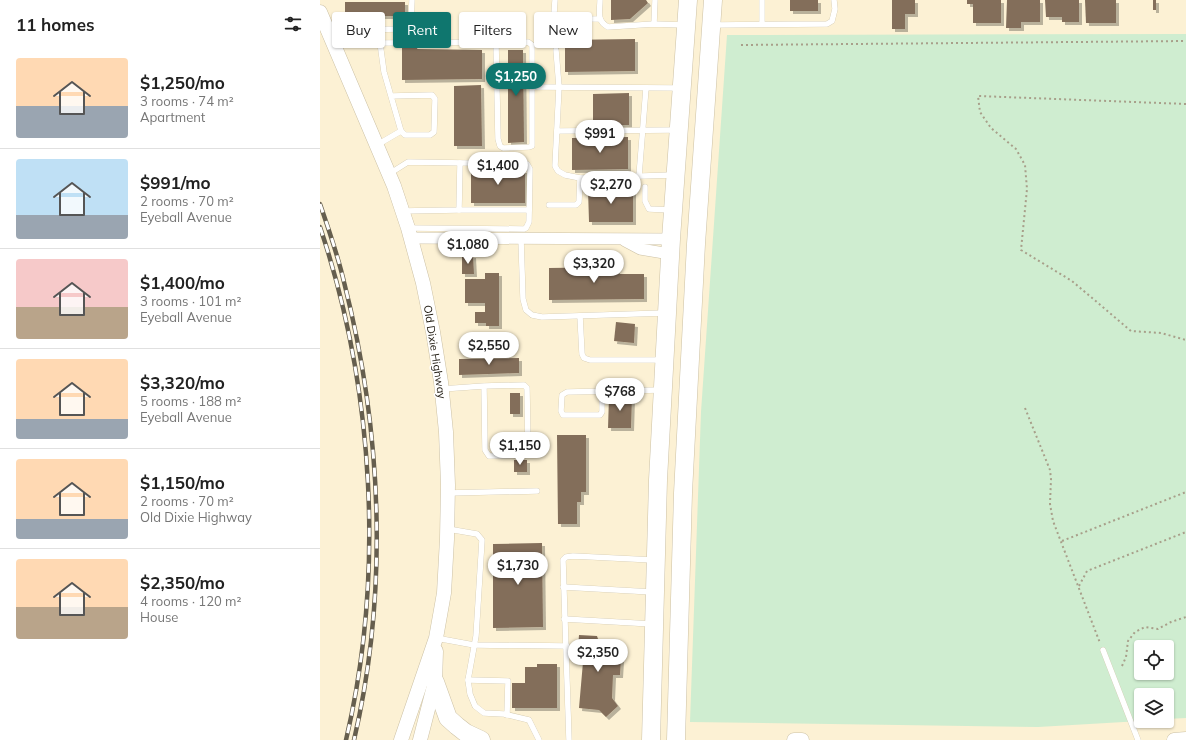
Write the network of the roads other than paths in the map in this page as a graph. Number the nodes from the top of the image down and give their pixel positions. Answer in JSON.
{"nodes":[{"id":1,"x":412,"y":0,"type":"edge"},
{"id":2,"x":555,"y":0,"type":"edge"},
{"id":3,"x":600,"y":0,"type":"edge"},
{"id":4,"x":655,"y":0,"type":"edge"},
{"id":5,"x":688,"y":0,"type":"edge"},
{"id":6,"x":713,"y":0,"type":"edge"},
{"id":7,"x":762,"y":0,"type":"edge"},
{"id":8,"x":834,"y":0,"type":"edge"},
{"id":9,"x":320,"y":12,"type":"edge"},
{"id":10,"x":600,"y":19,"type":"junction"},
{"id":11,"x":762,"y":23,"type":"junction"},
{"id":12,"x":654,"y":24,"type":"junction"},
{"id":13,"x":686,"y":25,"type":"junction"},
{"id":14,"x":711,"y":25,"type":"junction"},
{"id":15,"x":328,"y":30,"type":"junction"},
{"id":16,"x":332,"y":40,"type":"edge"},
{"id":17,"x":526,"y":42,"type":"edge"},
{"id":18,"x":385,"y":43,"type":"edge"},
{"id":19,"x":459,"y":43,"type":"edge"},
{"id":20,"x":335,"y":48,"type":"edge"},
{"id":21,"x":381,"y":48,"type":"edge"},
{"id":22,"x":496,"y":48,"type":"edge"},
{"id":23,"x":556,"y":50,"type":"dead end"},
{"id":24,"x":532,"y":87,"type":"junction"},
{"id":25,"x":559,"y":87,"type":"junction"},
{"id":26,"x":646,"y":88,"type":"junction"},
{"id":27,"x":681,"y":88,"type":"junction"},
{"id":28,"x":391,"y":96,"type":"junction"},
{"id":29,"x":642,"y":130,"type":"junction"},
{"id":30,"x":678,"y":130,"type":"junction"},
{"id":31,"x":401,"y":131,"type":"junction"},
{"id":32,"x":557,"y":131,"type":"junction"},
{"id":33,"x":376,"y":145,"type":"junction"},
{"id":34,"x":460,"y":163,"type":"junction"},
{"id":35,"x":389,"y":174,"type":"junction"},
{"id":36,"x":675,"y":175,"type":"junction"},
{"id":37,"x":639,"y":176,"type":"junction"},
{"id":38,"x":580,"y":178,"type":"junction"},
{"id":39,"x":644,"y":187,"type":"dead end"},
{"id":40,"x":674,"y":203,"type":"junction"},
{"id":41,"x":549,"y":205,"type":"dead end"},
{"id":42,"x":459,"y":210,"type":"junction"},
{"id":43,"x":529,"y":210,"type":"junction"},
{"id":44,"x":402,"y":211,"type":"junction"},
{"id":45,"x":409,"y":233,"type":"junction"},
{"id":46,"x":521,"y":239,"type":"junction"},
{"id":47,"x":696,"y":244,"type":"junction"},
{"id":48,"x":670,"y":247,"type":"junction"},
{"id":49,"x":694,"y":285,"type":"junction"},
{"id":50,"x":667,"y":313,"type":"junction"},
{"id":51,"x":580,"y":316,"type":"junction"},
{"id":52,"x":664,"y":360,"type":"junction"},
{"id":53,"x":484,"y":386,"type":"junction"},
{"id":54,"x":442,"y":389,"type":"junction"},
{"id":55,"x":663,"y":390,"type":"junction"},
{"id":56,"x":602,"y":391,"type":"junction"},
{"id":57,"x":537,"y":491,"type":"dead end"},
{"id":58,"x":448,"y":493,"type":"junction"},
{"id":59,"x":448,"y":529,"type":"junction"},
{"id":60,"x":655,"y":560,"type":"junction"},
{"id":61,"x":563,"y":587,"type":"junction"},
{"id":62,"x":654,"y":592,"type":"junction"},
{"id":63,"x":564,"y":619,"type":"junction"},
{"id":64,"x":654,"y":624,"type":"junction"},
{"id":65,"x":436,"y":638,"type":"junction"},
{"id":66,"x":474,"y":645,"type":"junction"},
{"id":67,"x":567,"y":646,"type":"junction"},
{"id":68,"x":1103,"y":650,"type":"road end"},
{"id":69,"x":468,"y":680,"type":"junction"},
{"id":70,"x":435,"y":682,"type":"junction"},
{"id":71,"x":412,"y":705,"type":"junction"},
{"id":72,"x":507,"y":715,"type":"junction"},
{"id":73,"x":1186,"y":739,"type":"edge"},
{"id":74,"x":401,"y":740,"type":"edge"},
{"id":75,"x":407,"y":740,"type":"edge"},
{"id":76,"x":420,"y":740,"type":"edge"},
{"id":77,"x":481,"y":740,"type":"edge"},
{"id":78,"x":539,"y":740,"type":"edge"},
{"id":79,"x":569,"y":740,"type":"edge"},
{"id":80,"x":651,"y":740,"type":"edge"},
{"id":81,"x":676,"y":740,"type":"edge"},
{"id":82,"x":794,"y":740,"type":"edge"},
{"id":83,"x":802,"y":740,"type":"edge"},
{"id":84,"x":1138,"y":740,"type":"edge"},
{"id":85,"x":1174,"y":740,"type":"edge"}],
"edges":[{"from":1,"to":15,"type":"lane"},
{"from":2,"to":10,"type":"lane"},
{"from":3,"to":10,"type":"lane"},
{"from":4,"to":12,"type":"lane"},
{"from":5,"to":13,"type":"main road"},
{"from":6,"to":14,"type":"main road"},
{"from":7,"to":11,"type":"lane"},
{"from":8,"to":11,"type":"lane"},
{"from":9,"to":15,"type":"street","name":"Old Dixie Highway"},
{"from":10,"to":12,"type":"lane"},
{"from":11,"to":14,"type":"lane"},
{"from":12,"to":13,"type":"lane"},
{"from":13,"to":27,"type":"main road"},
{"from":14,"to":47,"type":"main road"},
{"from":15,"to":16,"type":"street","name":"Old Dixie Highway"},
{"from":17,"to":24,"type":"lane"},
{"from":18,"to":19,"type":"lane"},
{"from":20,"to":33,"type":"street","name":"Old Dixie Highway"},
{"from":21,"to":28,"type":"lane"},
{"from":22,"to":24,"type":"lane"},
{"from":23,"to":25,"type":"lane"},
{"from":24,"to":25,"type":"lane"},
{"from":25,"to":26,"type":"lane"},
{"from":25,"to":32,"type":"lane"},
{"from":26,"to":27,"type":"lane"},
{"from":26,"to":29,"type":"lane"},
{"from":27,"to":30,"type":"main road"},
{"from":28,"to":31,"type":"lane"},
{"from":28,"to":31,"type":"lane"},
{"from":29,"to":30,"type":"lane"},
{"from":29,"to":32,"type":"lane"},
{"from":29,"to":37,"type":"lane"},
{"from":30,"to":36,"type":"main road"},
{"from":31,"to":33,"type":"lane"},
{"from":32,"to":38,"type":"lane"},
{"from":33,"to":35,"type":"street","name":"Old Dixie Highway"},
{"from":34,"to":35,"type":"lane"},
{"from":34,"to":42,"type":"lane"},
{"from":34,"to":43,"type":"lane"},
{"from":35,"to":44,"type":"street","name":"Old Dixie Highway"},
{"from":36,"to":37,"type":"lane"},
{"from":36,"to":40,"type":"main road"},
{"from":37,"to":38,"type":"lane"},
{"from":38,"to":41,"type":"lane"},
{"from":39,"to":40,"type":"lane"},
{"from":40,"to":47,"type":"main road"},
{"from":40,"to":48,"type":"main road"},
{"from":42,"to":43,"type":"lane"},
{"from":42,"to":44,"type":"lane"},
{"from":43,"to":45,"type":"lane"},
{"from":44,"to":45,"type":"street","name":"Old Dixie Highway"},
{"from":45,"to":46,"type":"street"},
{"from":45,"to":54,"type":"street","name":"Old Dixie Highway"},
{"from":46,"to":48,"type":"street"},
{"from":46,"to":51,"type":"lane"},
{"from":47,"to":49,"type":"main road"},
{"from":48,"to":49,"type":"main road"},
{"from":48,"to":50,"type":"main road"},
{"from":49,"to":81,"type":"main road"},
{"from":50,"to":51,"type":"lane"},
{"from":50,"to":52,"type":"main road"},
{"from":51,"to":52,"type":"lane"},
{"from":52,"to":55,"type":"main road"},
{"from":53,"to":53,"type":"lane"},
{"from":53,"to":54,"type":"lane"},
{"from":54,"to":58,"type":"street","name":"Old Dixie Highway"},
{"from":55,"to":56,"type":"lane"},
{"from":55,"to":60,"type":"main road"},
{"from":56,"to":56,"type":"lane"},
{"from":57,"to":58,"type":"lane"},
{"from":58,"to":59,"type":"street","name":"Old Dixie Highway"},
{"from":59,"to":65,"type":"street","name":"Old Dixie Highway"},
{"from":59,"to":66,"type":"lane"},
{"from":60,"to":61,"type":"lane"},
{"from":60,"to":62,"type":"main road"},
{"from":61,"to":62,"type":"lane"},
{"from":61,"to":63,"type":"lane"},
{"from":62,"to":64,"type":"main road"},
{"from":63,"to":64,"type":"lane"},
{"from":63,"to":67,"type":"lane"},
{"from":64,"to":80,"type":"main road"},
{"from":65,"to":66,"type":"lane"},
{"from":65,"to":70,"type":"street","name":"Old Dixie Highway"},
{"from":65,"to":71,"type":"street","name":"Old Dixie Highway"},
{"from":66,"to":67,"type":"lane"},
{"from":66,"to":69,"type":"lane"},
{"from":67,"to":79,"type":"lane"},
{"from":68,"to":84,"type":"lane"},
{"from":69,"to":72,"type":"lane"},
{"from":69,"to":72,"type":"lane"},
{"from":70,"to":76,"type":"street","name":"Old Dixie Highway"},
{"from":70,"to":77,"type":"main road"},
{"from":71,"to":74,"type":"street","name":"Old Dixie Highway"},
{"from":71,"to":75,"type":"street"},
{"from":72,"to":78,"type":"lane"},
{"from":73,"to":85,"type":"street"},
{"from":82,"to":83,"type":"street"}]}
